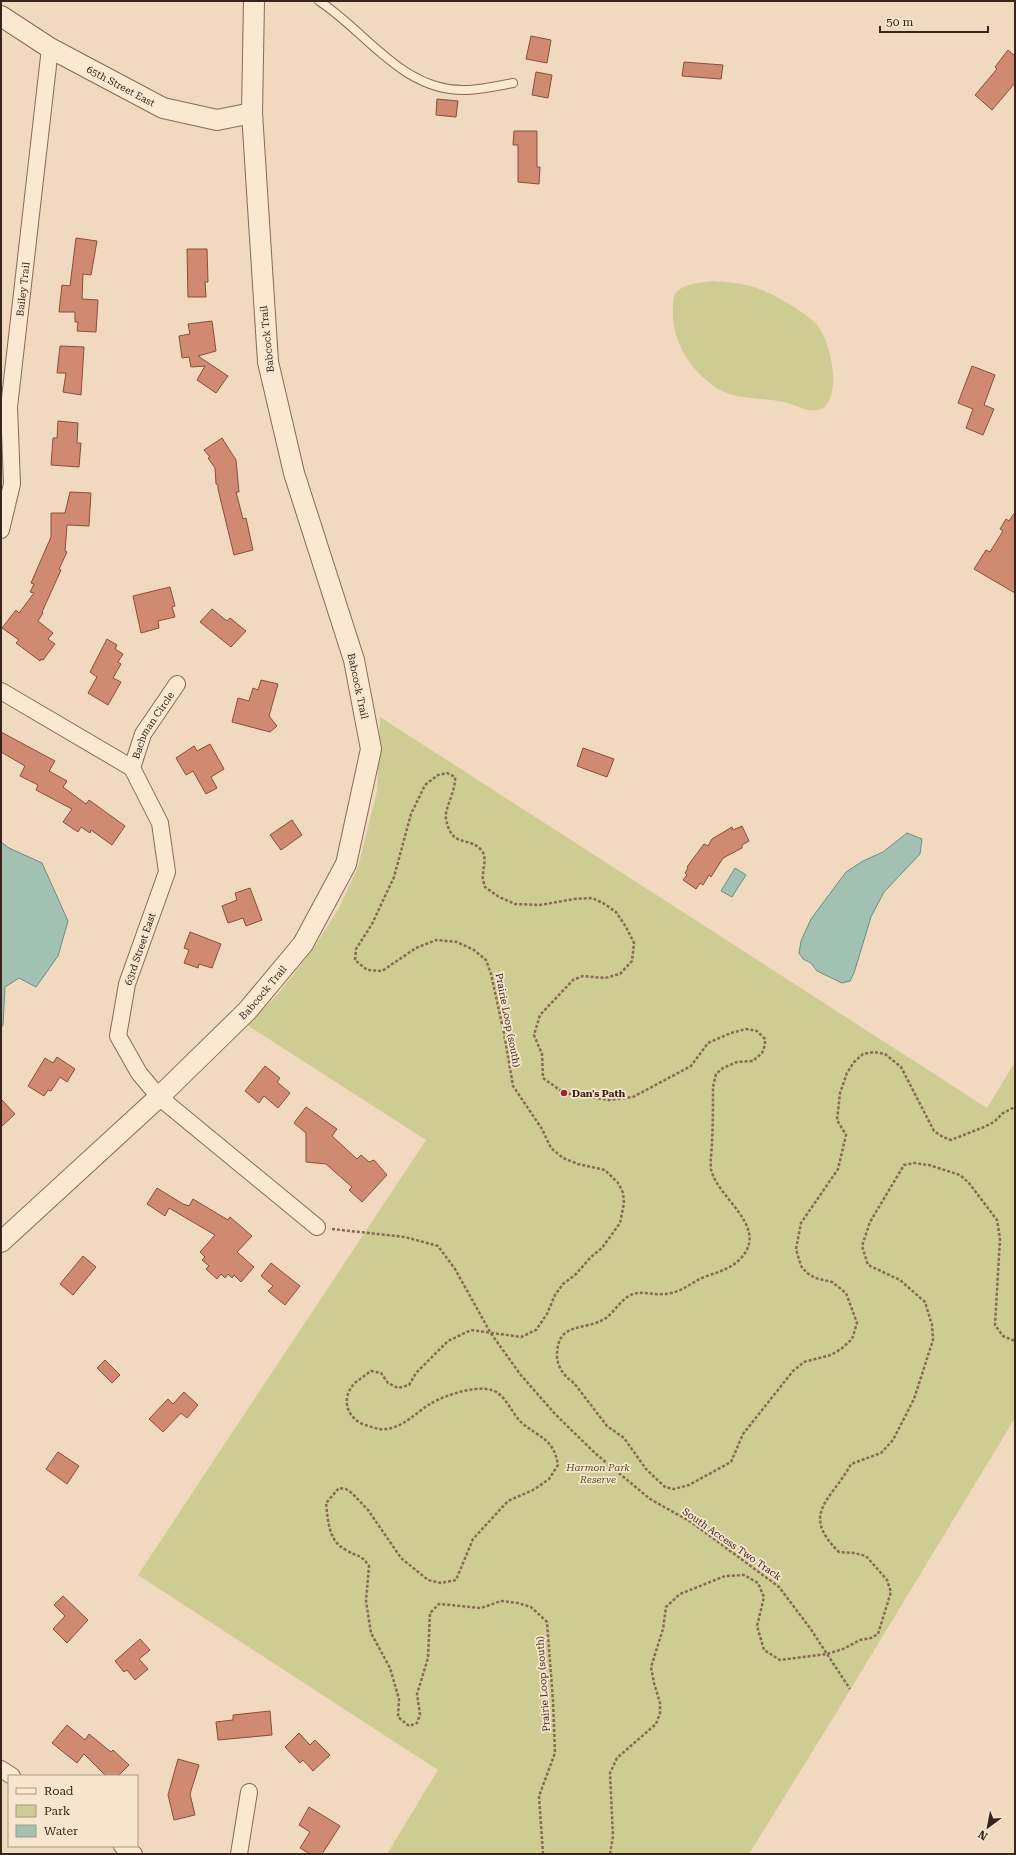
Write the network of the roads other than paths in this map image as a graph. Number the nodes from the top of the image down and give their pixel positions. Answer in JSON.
{"nodes":[{"id":1,"x":254,"y":1,"type":"edge"},
{"id":2,"x":319,"y":1,"type":"edge"},
{"id":3,"x":1,"y":16,"type":"edge"},
{"id":4,"x":50,"y":48,"type":"junction"},
{"id":5,"x":513,"y":84,"type":"dead end"},
{"id":6,"x":252,"y":113,"type":"junction"},
{"id":7,"x":5,"y":404,"type":"edge"},
{"id":8,"x":1,"y":530,"type":"edge"},
{"id":9,"x":177,"y":684,"type":"dead end"},
{"id":10,"x":1,"y":691,"type":"edge"},
{"id":11,"x":132,"y":768,"type":"junction"},
{"id":12,"x":159,"y":1097,"type":"junction"},
{"id":13,"x":317,"y":1226,"type":"road end"},
{"id":14,"x":1,"y":1242,"type":"edge"},
{"id":15,"x":1,"y":1769,"type":"edge"},
{"id":16,"x":10,"y":1775,"type":"edge"},
{"id":17,"x":249,"y":1792,"type":"dead end"},
{"id":18,"x":124,"y":1847,"type":"edge"},
{"id":19,"x":134,"y":1854,"type":"edge"},
{"id":20,"x":239,"y":1854,"type":"edge"}],
"edges":[{"from":1,"to":6,"type":"street","name":"Babcock Trail"},
{"from":2,"to":5,"type":"lane"},
{"from":3,"to":4,"type":"street","name":"65th Street East"},
{"from":4,"to":6,"type":"street","name":"65th Street East"},
{"from":4,"to":7,"type":"street","name":"Bailey Trail"},
{"from":6,"to":12,"type":"street","name":"Babcock Trail"},
{"from":7,"to":8,"type":"street","name":"Bailey Trail"},
{"from":9,"to":11,"type":"street","name":"Bachman Circle"},
{"from":10,"to":11,"type":"street"},
{"from":11,"to":12,"type":"street","name":"63rd Street East"},
{"from":12,"to":13,"type":"street","name":"63rd Street East"},
{"from":12,"to":14,"type":"street","name":"Babcock Trail"},
{"from":15,"to":16,"type":"street"},
{"from":17,"to":20,"type":"street"},
{"from":18,"to":19,"type":"street"}]}
